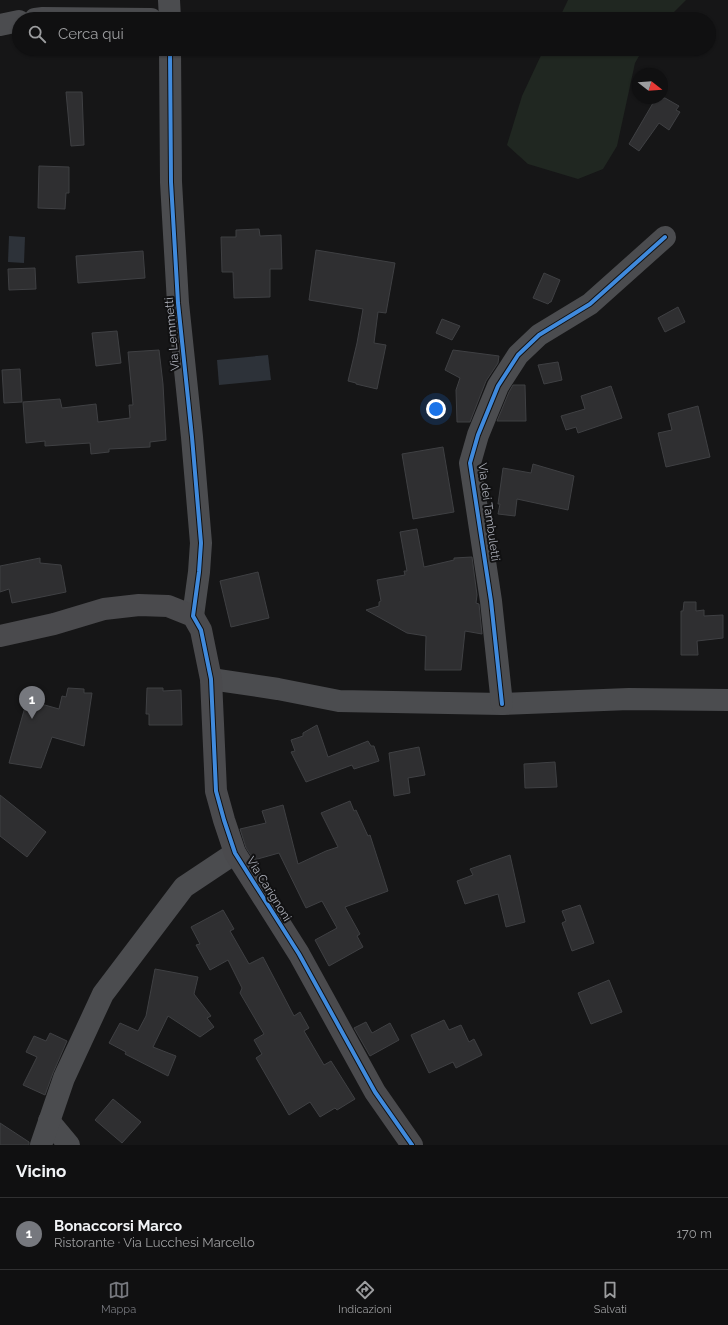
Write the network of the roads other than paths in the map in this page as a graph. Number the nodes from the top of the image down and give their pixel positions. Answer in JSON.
{"nodes":[{"id":1,"x":169,"y":0,"type":"edge"},
{"id":2,"x":170,"y":12,"type":"edge"},
{"id":3,"x":12,"y":23,"type":"edge"},
{"id":4,"x":0,"y":24,"type":"edge"},
{"id":5,"x":170,"y":56,"type":"edge"},
{"id":6,"x":665,"y":237,"type":"dead end"},
{"id":7,"x":193,"y":616,"type":"junction"},
{"id":8,"x":0,"y":636,"type":"edge"},
{"id":9,"x":211,"y":679,"type":"junction"},
{"id":10,"x":728,"y":700,"type":"edge"},
{"id":11,"x":502,"y":704,"type":"junction"},
{"id":12,"x":235,"y":853,"type":"junction"},
{"id":13,"x":49,"y":1121,"type":"junction"},
{"id":14,"x":41,"y":1145,"type":"edge"},
{"id":15,"x":69,"y":1145,"type":"edge"},
{"id":16,"x":412,"y":1145,"type":"edge"}],
"edges":[{"from":1,"to":2,"type":"street"},
{"from":3,"to":4,"type":"street"},
{"from":5,"to":7,"type":"street","name":"Via Lemmetti"},
{"from":6,"to":11,"type":"street","name":"Via dei Tambuletti"},
{"from":7,"to":8,"type":"street"},
{"from":7,"to":9,"type":"street","name":"Via Carignoni"},
{"from":9,"to":11,"type":"street"},
{"from":9,"to":12,"type":"street","name":"Via Carignoni"},
{"from":10,"to":11,"type":"street"},
{"from":12,"to":13,"type":"street"},
{"from":12,"to":16,"type":"street","name":"Via Carignoni"},
{"from":13,"to":14,"type":"street"},
{"from":13,"to":15,"type":"street"}]}
